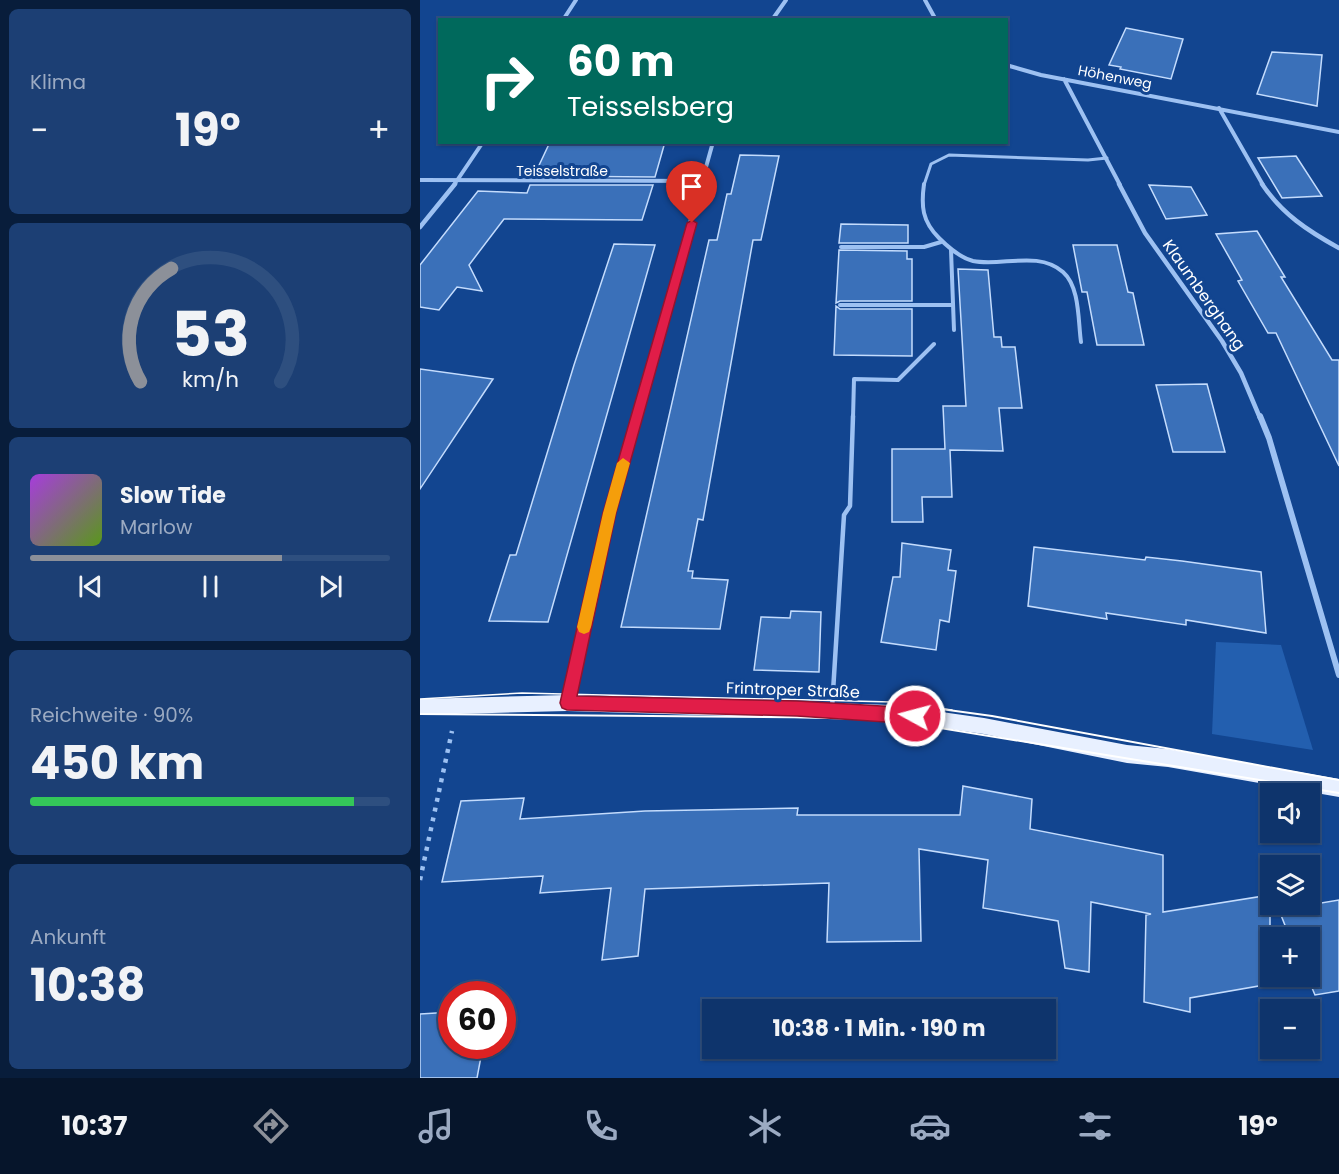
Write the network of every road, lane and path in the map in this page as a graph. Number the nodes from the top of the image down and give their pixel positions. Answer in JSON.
{"nodes":[{"id":1,"x":576,"y":0,"type":"edge"},
{"id":2,"x":786,"y":0,"type":"edge"},
{"id":3,"x":926,"y":0,"type":"edge"},
{"id":4,"x":564,"y":18,"type":"edge"},
{"id":5,"x":773,"y":18,"type":"edge"},
{"id":6,"x":935,"y":18,"type":"edge"},
{"id":7,"x":1008,"y":66,"type":"edge"},
{"id":8,"x":1064,"y":80,"type":"junction"},
{"id":9,"x":1219,"y":108,"type":"junction"},
{"id":10,"x":1339,"y":132,"type":"edge"},
{"id":11,"x":482,"y":144,"type":"edge"},
{"id":12,"x":713,"y":144,"type":"edge"},
{"id":13,"x":1107,"y":158,"type":"junction"},
{"id":14,"x":420,"y":180,"type":"edge"},
{"id":15,"x":458,"y":181,"type":"junction"},
{"id":16,"x":704,"y":181,"type":"junction"},
{"id":17,"x":420,"y":227,"type":"edge"},
{"id":18,"x":941,"y":242,"type":"junction"},
{"id":19,"x":840,"y":247,"type":"dead end"},
{"id":20,"x":1339,"y":248,"type":"edge"},
{"id":21,"x":951,"y":250,"type":"junction"},
{"id":22,"x":840,"y":305,"type":"dead end"},
{"id":23,"x":953,"y":305,"type":"junction"},
{"id":24,"x":954,"y":330,"type":"dead end"},
{"id":25,"x":1081,"y":342,"type":"dead end"},
{"id":26,"x":934,"y":344,"type":"dead end"},
{"id":27,"x":1339,"y":675,"type":"edge"},
{"id":28,"x":567,"y":703,"type":"junction"},
{"id":29,"x":457,"y":705,"type":"junction"},
{"id":30,"x":420,"y":706,"type":"edge"},
{"id":31,"x":832,"y":710,"type":"junction"},
{"id":32,"x":1339,"y":788,"type":"edge"},
{"id":33,"x":420,"y":880,"type":"edge"}],
"edges":[{"from":1,"to":4,"type":"street"},
{"from":2,"to":5,"type":"street"},
{"from":3,"to":6,"type":"street"},
{"from":7,"to":8,"type":"street","name":"Höhenweg"},
{"from":8,"to":9,"type":"street","name":"Höhenweg"},
{"from":8,"to":13,"type":"street","name":"Klaumberghang"},
{"from":9,"to":10,"type":"street","name":"Höhenweg"},
{"from":9,"to":20,"type":"street"},
{"from":11,"to":15,"type":"street"},
{"from":12,"to":16,"type":"street"},
{"from":13,"to":18,"type":"lane"},
{"from":13,"to":27,"type":"street","name":"Klaumberghang"},
{"from":14,"to":15,"type":"street","name":"Teisselstraße"},
{"from":15,"to":16,"type":"street","name":"Teisselstraße"},
{"from":15,"to":17,"type":"street"},
{"from":16,"to":28,"type":"street"},
{"from":18,"to":19,"type":"lane"},
{"from":18,"to":21,"type":"lane"},
{"from":21,"to":23,"type":"lane"},
{"from":21,"to":25,"type":"lane"},
{"from":22,"to":23,"type":"lane"},
{"from":23,"to":24,"type":"lane"},
{"from":26,"to":31,"type":"lane"},
{"from":28,"to":29,"type":"main road","name":"Frintroper Straße"},
{"from":28,"to":31,"type":"main road","name":"Frintroper Straße"},
{"from":29,"to":30,"type":"main road","name":"Frintroper Straße"},
{"from":29,"to":33,"type":"path"},
{"from":31,"to":32,"type":"main road","name":"Frintroper Straße"}]}
